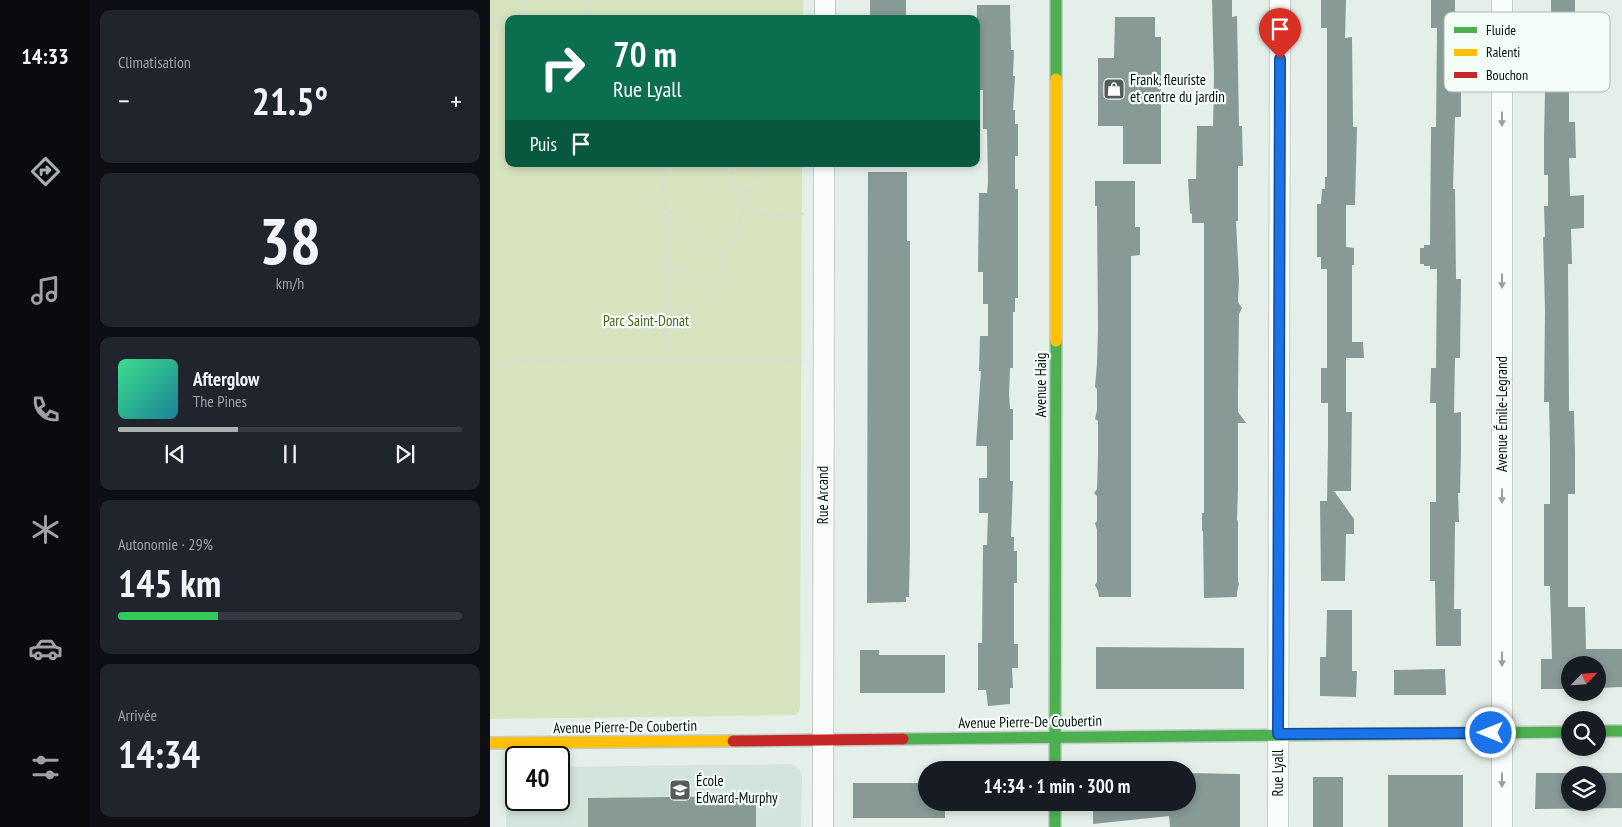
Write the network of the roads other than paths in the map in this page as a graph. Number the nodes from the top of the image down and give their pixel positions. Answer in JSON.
{"nodes":[{"id":1,"x":825,"y":0,"type":"edge"},
{"id":2,"x":1056,"y":0,"type":"edge"},
{"id":3,"x":1280,"y":0,"type":"edge"},
{"id":4,"x":825,"y":15,"type":"edge"},
{"id":5,"x":1502,"y":92,"type":"edge"},
{"id":6,"x":824,"y":167,"type":"edge"},
{"id":7,"x":1606,"y":731,"type":"edge"},
{"id":8,"x":1622,"y":731,"type":"edge"},
{"id":9,"x":1561,"y":732,"type":"edge"},
{"id":10,"x":1502,"y":733,"type":"junction"},
{"id":11,"x":1278,"y":734,"type":"junction"},
{"id":12,"x":1055,"y":737,"type":"junction"},
{"id":13,"x":823,"y":739,"type":"junction"},
{"id":14,"x":490,"y":743,"type":"edge"},
{"id":15,"x":1055,"y":761,"type":"edge"},
{"id":16,"x":1055,"y":811,"type":"edge"},
{"id":17,"x":823,"y":827,"type":"edge"},
{"id":18,"x":1055,"y":827,"type":"edge"},
{"id":19,"x":1278,"y":827,"type":"edge"},
{"id":20,"x":1502,"y":827,"type":"edge"}],
"edges":[{"from":1,"to":4,"type":"street"},
{"from":2,"to":12,"type":"street","name":"Avenue Haig"},
{"from":3,"to":11,"type":"street","name":"Rue Lyall"},
{"from":5,"to":10,"type":"street","name":"Avenue Émile-Legrand","one_way":true},
{"from":6,"to":13,"type":"street","name":"Rue Arcand"},
{"from":7,"to":8,"type":"street"},
{"from":9,"to":10,"type":"street","name":"Avenue Pierre-De Coubertin"},
{"from":10,"to":11,"type":"street","name":"Avenue Pierre-De Coubertin"},
{"from":10,"to":20,"type":"street","name":"Avenue Émile-Legrand","one_way":true},
{"from":11,"to":12,"type":"street","name":"Avenue Pierre-De Coubertin"},
{"from":11,"to":19,"type":"street","name":"Rue Lyall"},
{"from":12,"to":13,"type":"street","name":"Avenue Pierre-De Coubertin"},
{"from":12,"to":15,"type":"street","name":"Avenue Haig"},
{"from":13,"to":14,"type":"street","name":"Avenue Pierre-De Coubertin"},
{"from":13,"to":17,"type":"street","name":"Rue Arcand"},
{"from":16,"to":18,"type":"street"}]}
